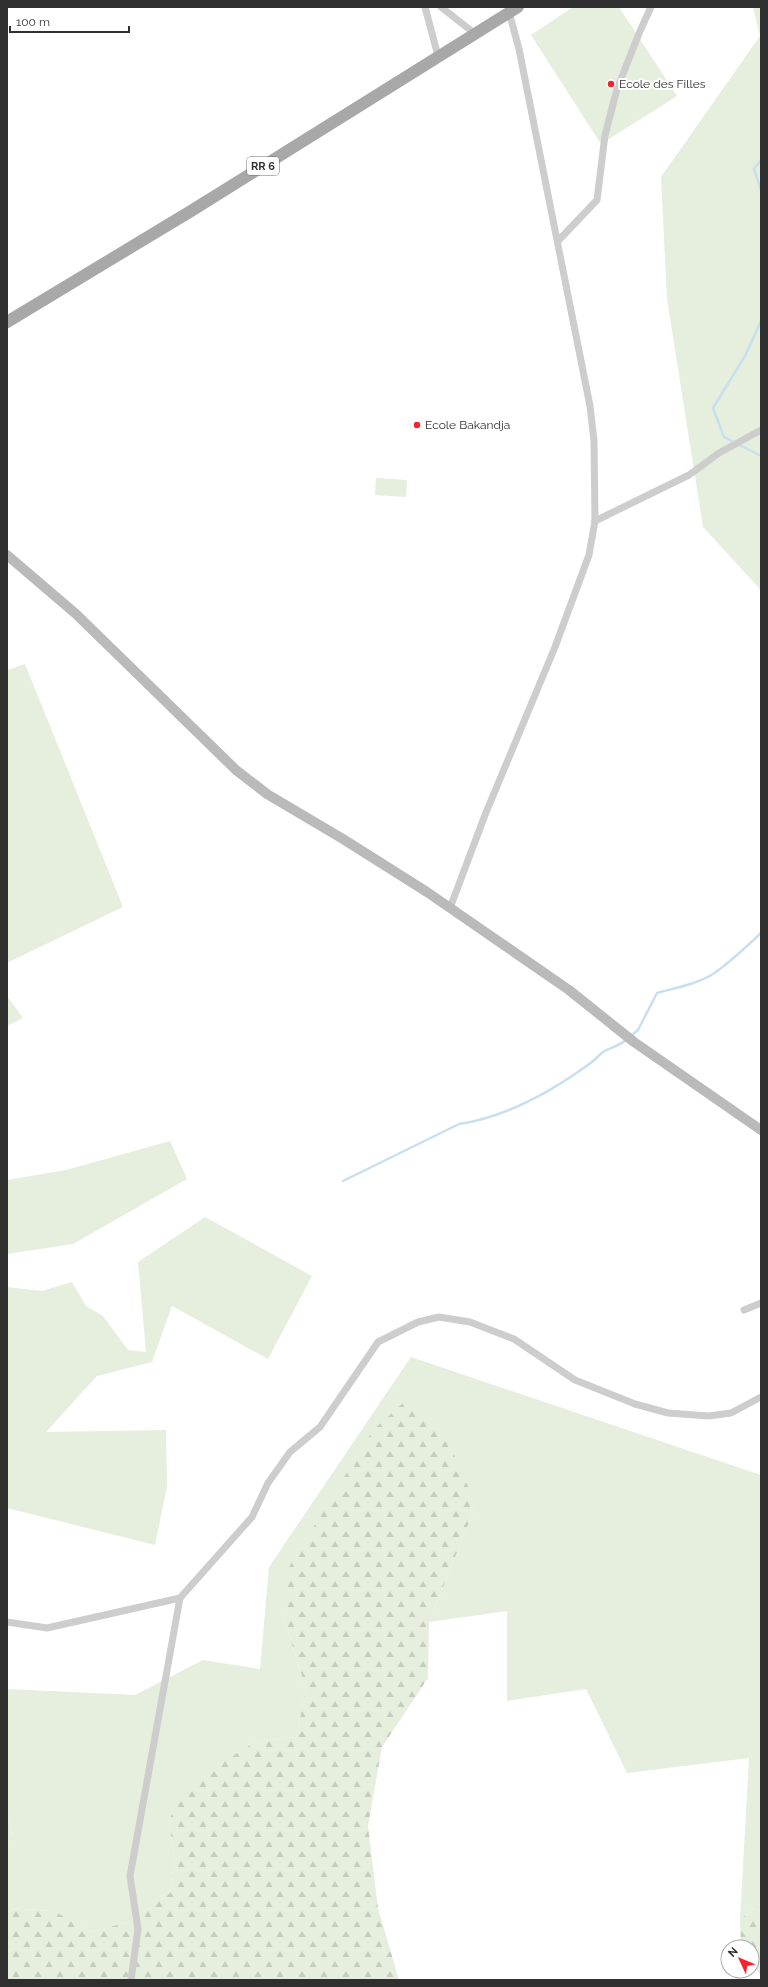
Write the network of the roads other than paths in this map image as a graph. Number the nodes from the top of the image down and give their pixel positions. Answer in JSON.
{"nodes":[{"id":1,"x":425,"y":7,"type":"edge"},
{"id":2,"x":440,"y":7,"type":"edge"},
{"id":3,"x":651,"y":7,"type":"edge"},
{"id":4,"x":513,"y":10,"type":"edge"},
{"id":5,"x":474,"y":33,"type":"junction"},
{"id":6,"x":438,"y":56,"type":"junction"},
{"id":7,"x":558,"y":241,"type":"junction"},
{"id":8,"x":7,"y":322,"type":"edge"},
{"id":9,"x":761,"y":430,"type":"edge"},
{"id":10,"x":595,"y":521,"type":"junction"},
{"id":11,"x":7,"y":555,"type":"edge"},
{"id":12,"x":450,"y":908,"type":"junction"},
{"id":13,"x":761,"y":1130,"type":"edge"},
{"id":14,"x":761,"y":1303,"type":"edge"},
{"id":15,"x":744,"y":1310,"type":"dead end"},
{"id":16,"x":761,"y":1397,"type":"edge"},
{"id":17,"x":180,"y":1598,"type":"junction"},
{"id":18,"x":7,"y":1622,"type":"edge"},
{"id":19,"x":131,"y":1980,"type":"edge"}],
"edges":[{"from":1,"to":6,"type":"street"},
{"from":2,"to":5,"type":"street"},
{"from":3,"to":7,"type":"street"},
{"from":4,"to":5,"type":"main road","number":"RR 6"},
{"from":4,"to":7,"type":"street"},
{"from":5,"to":6,"type":"main road","number":"RR 6"},
{"from":6,"to":8,"type":"main road","number":"RR 6"},
{"from":7,"to":10,"type":"street"},
{"from":9,"to":10,"type":"street"},
{"from":10,"to":12,"type":"street"},
{"from":11,"to":12,"type":"main road"},
{"from":12,"to":13,"type":"main road"},
{"from":14,"to":15,"type":"street"},
{"from":16,"to":17,"type":"street"},
{"from":17,"to":18,"type":"street"},
{"from":17,"to":19,"type":"street"}]}
